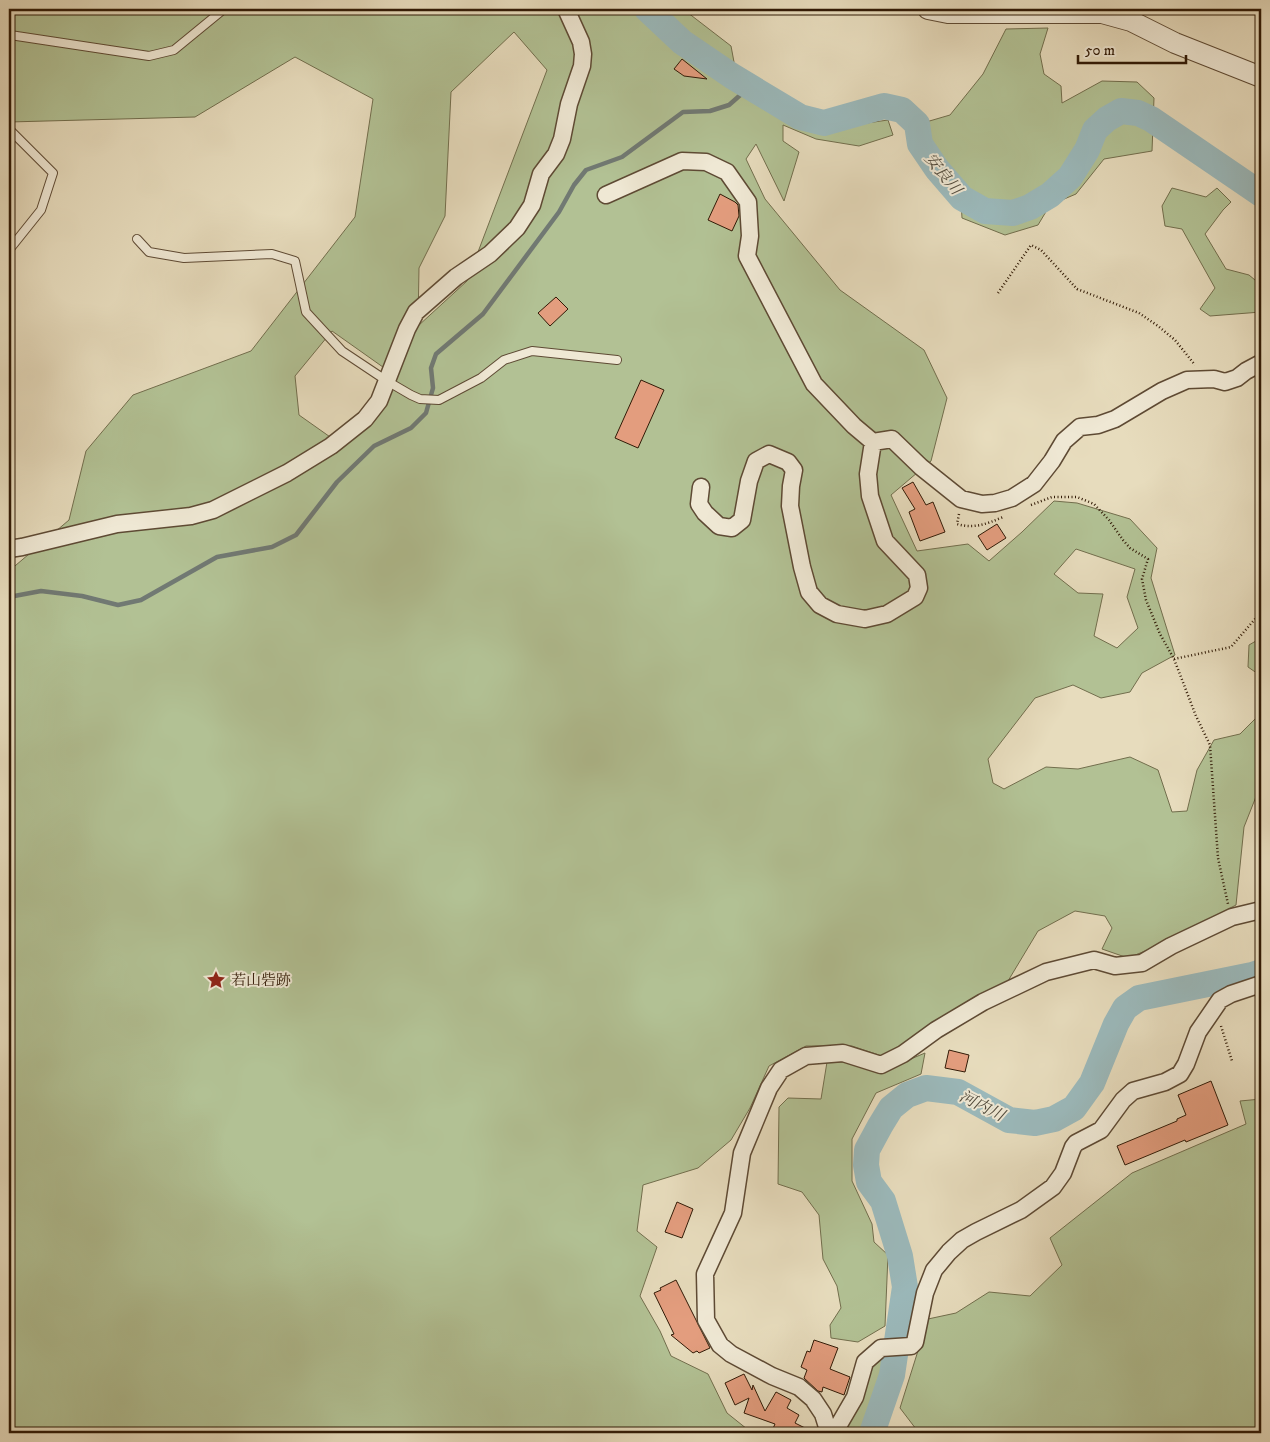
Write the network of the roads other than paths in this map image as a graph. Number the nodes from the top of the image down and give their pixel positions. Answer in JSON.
{"nodes":[{"id":1,"x":224,"y":9,"type":"edge"},
{"id":2,"x":566,"y":9,"type":"edge"},
{"id":3,"x":928,"y":9,"type":"edge"},
{"id":4,"x":10,"y":35,"type":"edge"},
{"id":5,"x":9,"y":44,"type":"edge"},
{"id":6,"x":1261,"y":77,"type":"edge"},
{"id":7,"x":9,"y":129,"type":"edge"},
{"id":8,"x":606,"y":195,"type":"dead end"},
{"id":9,"x":137,"y":239,"type":"dead end"},
{"id":10,"x":9,"y":250,"type":"edge"},
{"id":11,"x":617,"y":360,"type":"dead end"},
{"id":12,"x":1261,"y":363,"type":"edge"},
{"id":13,"x":388,"y":381,"type":"junction"},
{"id":14,"x":873,"y":442,"type":"junction"},
{"id":15,"x":702,"y":487,"type":"dead end"},
{"id":16,"x":9,"y":549,"type":"edge"},
{"id":17,"x":1261,"y":910,"type":"edge"},
{"id":18,"x":1261,"y":984,"type":"edge"},
{"id":19,"x":827,"y":1432,"type":"edge"}],
"edges":[{"from":1,"to":4,"type":"lane"},
{"from":2,"to":13,"type":"street"},
{"from":3,"to":6,"type":"street"},
{"from":4,"to":5,"type":"lane"},
{"from":7,"to":10,"type":"lane"},
{"from":8,"to":14,"type":"street"},
{"from":9,"to":13,"type":"lane"},
{"from":11,"to":13,"type":"lane"},
{"from":12,"to":14,"type":"street"},
{"from":13,"to":16,"type":"street"},
{"from":14,"to":15,"type":"street"},
{"from":17,"to":19,"type":"street"},
{"from":18,"to":19,"type":"street"}]}
